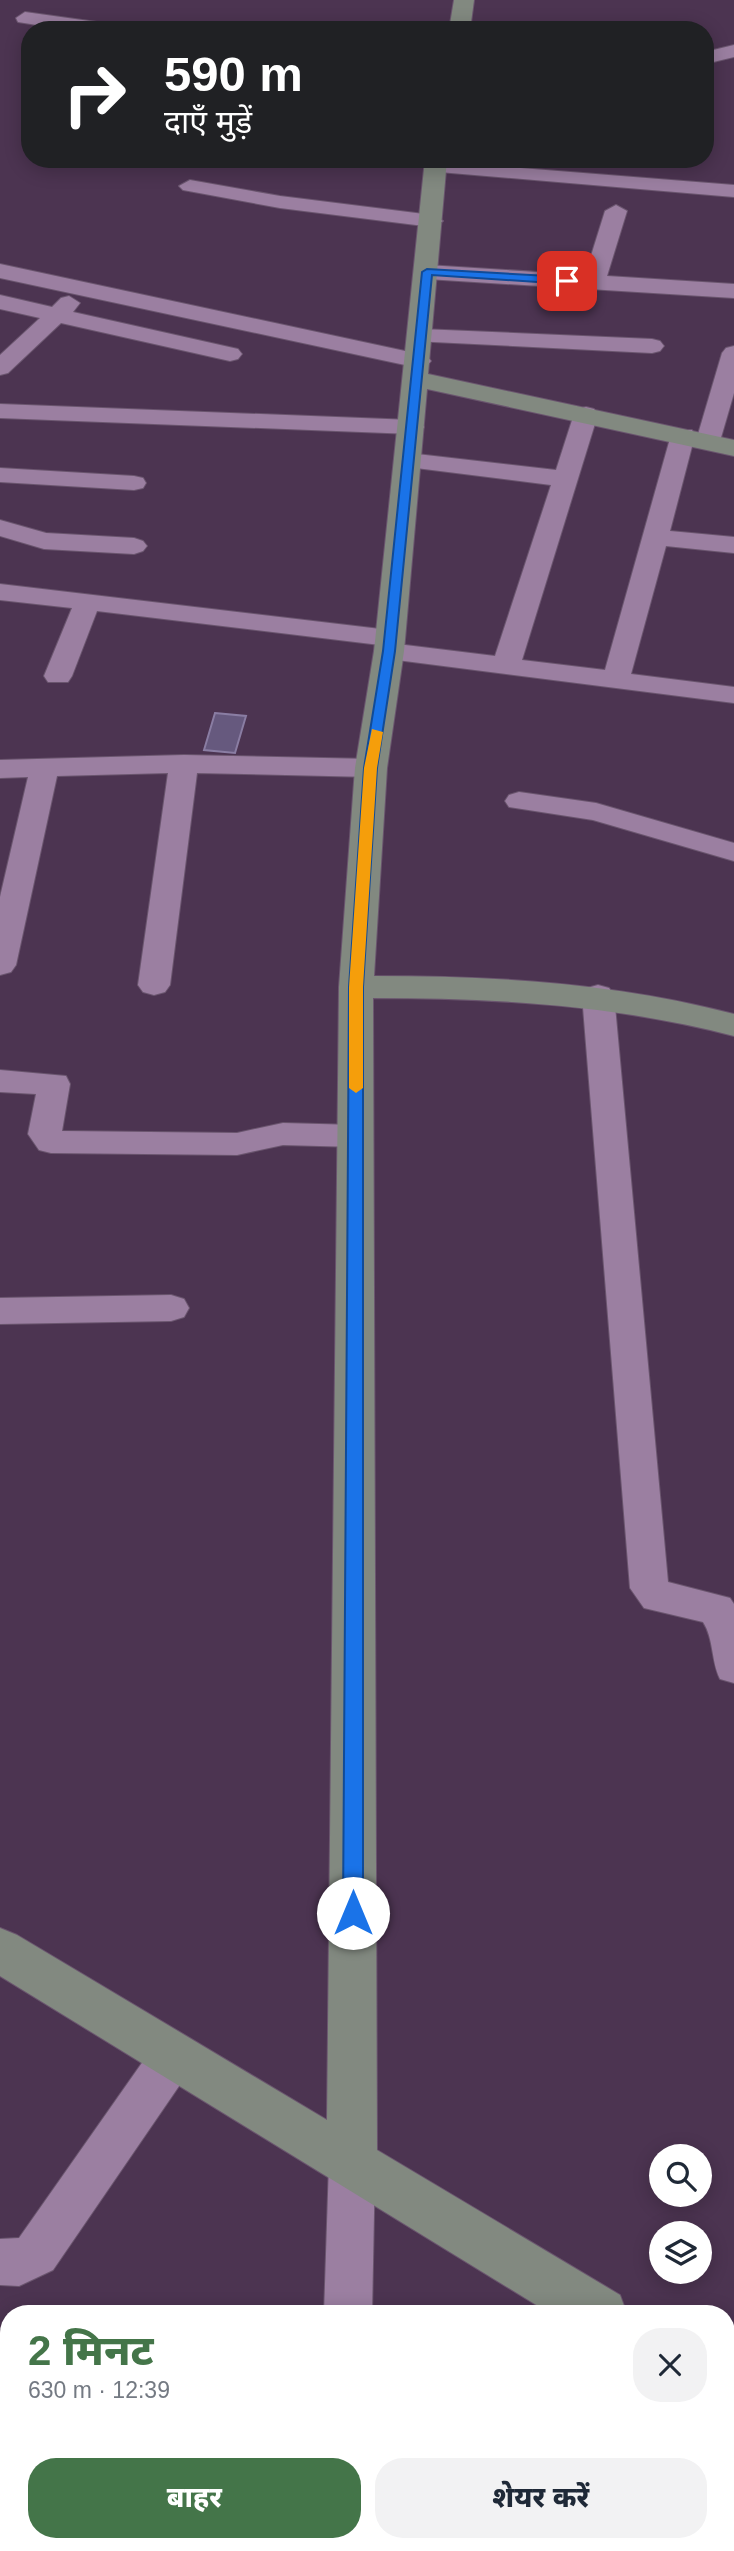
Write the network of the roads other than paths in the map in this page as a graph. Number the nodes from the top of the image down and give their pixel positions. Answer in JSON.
{"nodes":[{"id":1,"x":464,"y":0,"type":"edge"},
{"id":2,"x":25,"y":18,"type":"dead end"},
{"id":3,"x":46,"y":21,"type":"edge"},
{"id":4,"x":461,"y":21,"type":"edge"},
{"id":5,"x":734,"y":51,"type":"edge"},
{"id":6,"x":714,"y":56,"type":"edge"},
{"id":7,"x":435,"y":168,"type":"edge"},
{"id":8,"x":528,"y":168,"type":"edge"},
{"id":9,"x":190,"y":186,"type":"dead end"},
{"id":10,"x":734,"y":191,"type":"edge"},
{"id":11,"x":616,"y":211,"type":"dead end"},
{"id":12,"x":432,"y":221,"type":"junction"},
{"id":13,"x":0,"y":271,"type":"edge"},
{"id":14,"x":427,"y":272,"type":"junction"},
{"id":15,"x":594,"y":282,"type":"junction"},
{"id":16,"x":84,"y":289,"type":"junction"},
{"id":17,"x":734,"y":291,"type":"edge"},
{"id":18,"x":0,"y":302,"type":"edge"},
{"id":19,"x":55,"y":314,"type":"junction"},
{"id":20,"x":652,"y":346,"type":"dead end"},
{"id":21,"x":734,"y":353,"type":"edge"},
{"id":22,"x":230,"y":354,"type":"dead end"},
{"id":23,"x":419,"y":359,"type":"junction"},
{"id":24,"x":2,"y":364,"type":"edge"},
{"id":25,"x":0,"y":411,"type":"edge"},
{"id":26,"x":586,"y":414,"type":"junction"},
{"id":27,"x":695,"y":438,"type":"junction"},
{"id":28,"x":410,"y":443,"type":"junction"},
{"id":29,"x":734,"y":448,"type":"edge"},
{"id":30,"x":0,"y":475,"type":"edge"},
{"id":31,"x":566,"y":479,"type":"junction"},
{"id":32,"x":134,"y":483,"type":"dead end"},
{"id":33,"x":0,"y":528,"type":"edge"},
{"id":34,"x":655,"y":537,"type":"junction"},
{"id":35,"x":734,"y":545,"type":"edge"},
{"id":36,"x":134,"y":546,"type":"dead end"},
{"id":37,"x":0,"y":592,"type":"edge"},
{"id":38,"x":88,"y":602,"type":"junction"},
{"id":39,"x":389,"y":645,"type":"junction"},
{"id":40,"x":506,"y":666,"type":"junction"},
{"id":41,"x":58,"y":677,"type":"dead end"},
{"id":42,"x":616,"y":680,"type":"junction"},
{"id":43,"x":734,"y":695,"type":"edge"},
{"id":44,"x":184,"y":764,"type":"junction"},
{"id":45,"x":44,"y":768,"type":"junction"},
{"id":46,"x":371,"y":768,"type":"junction"},
{"id":47,"x":0,"y":769,"type":"edge"},
{"id":48,"x":519,"y":801,"type":"dead end"},
{"id":49,"x":734,"y":852,"type":"edge"},
{"id":50,"x":0,"y":965,"type":"edge"},
{"id":51,"x":154,"y":985,"type":"dead end"},
{"id":52,"x":356,"y":987,"type":"junction"},
{"id":53,"x":598,"y":995,"type":"junction"},
{"id":54,"x":734,"y":1025,"type":"edge"},
{"id":55,"x":0,"y":1081,"type":"edge"},
{"id":56,"x":356,"y":1136,"type":"junction"},
{"id":57,"x":172,"y":1308,"type":"dead end"},
{"id":58,"x":0,"y":1311,"type":"edge"},
{"id":59,"x":734,"y":1667,"type":"edge"},
{"id":60,"x":0,"y":1950,"type":"edge"},
{"id":61,"x":174,"y":2055,"type":"junction"},
{"id":62,"x":352,"y":2163,"type":"junction"},
{"id":63,"x":0,"y":2262,"type":"edge"},
{"id":64,"x":348,"y":2305,"type":"edge"},
{"id":65,"x":585,"y":2305,"type":"edge"}],
"edges":[{"from":1,"to":4,"type":"main road"},
{"from":2,"to":3,"type":"street"},
{"from":5,"to":6,"type":"street"},
{"from":7,"to":12,"type":"main road"},
{"from":8,"to":10,"type":"street"},
{"from":9,"to":12,"type":"street"},
{"from":11,"to":15,"type":"street"},
{"from":12,"to":14,"type":"main road"},
{"from":13,"to":16,"type":"street"},
{"from":14,"to":15,"type":"street"},
{"from":14,"to":23,"type":"main road"},
{"from":15,"to":17,"type":"street"},
{"from":16,"to":19,"type":"street"},
{"from":16,"to":23,"type":"street"},
{"from":18,"to":19,"type":"street"},
{"from":19,"to":22,"type":"street"},
{"from":19,"to":24,"type":"street"},
{"from":20,"to":23,"type":"street"},
{"from":21,"to":27,"type":"street"},
{"from":23,"to":26,"type":"main road"},
{"from":23,"to":28,"type":"main road"},
{"from":25,"to":28,"type":"street"},
{"from":26,"to":27,"type":"main road"},
{"from":26,"to":31,"type":"street"},
{"from":27,"to":29,"type":"main road"},
{"from":27,"to":34,"type":"street"},
{"from":28,"to":31,"type":"street"},
{"from":28,"to":39,"type":"main road"},
{"from":30,"to":32,"type":"street"},
{"from":31,"to":40,"type":"street"},
{"from":33,"to":36,"type":"street"},
{"from":34,"to":35,"type":"street"},
{"from":34,"to":42,"type":"street"},
{"from":37,"to":38,"type":"street"},
{"from":38,"to":39,"type":"street"},
{"from":38,"to":41,"type":"street"},
{"from":39,"to":40,"type":"street"},
{"from":39,"to":46,"type":"main road"},
{"from":40,"to":42,"type":"street"},
{"from":42,"to":43,"type":"street"},
{"from":44,"to":45,"type":"street"},
{"from":44,"to":46,"type":"street"},
{"from":44,"to":51,"type":"street"},
{"from":45,"to":47,"type":"street"},
{"from":45,"to":50,"type":"street"},
{"from":46,"to":52,"type":"main road"},
{"from":48,"to":49,"type":"street"},
{"from":52,"to":53,"type":"main road"},
{"from":52,"to":56,"type":"main road"},
{"from":53,"to":54,"type":"main road"},
{"from":53,"to":59,"type":"street"},
{"from":55,"to":56,"type":"street"},
{"from":56,"to":62,"type":"main road"},
{"from":57,"to":58,"type":"street"},
{"from":60,"to":61,"type":"main road"},
{"from":61,"to":62,"type":"main road"},
{"from":61,"to":63,"type":"street"},
{"from":62,"to":64,"type":"street"},
{"from":62,"to":65,"type":"main road"}]}
